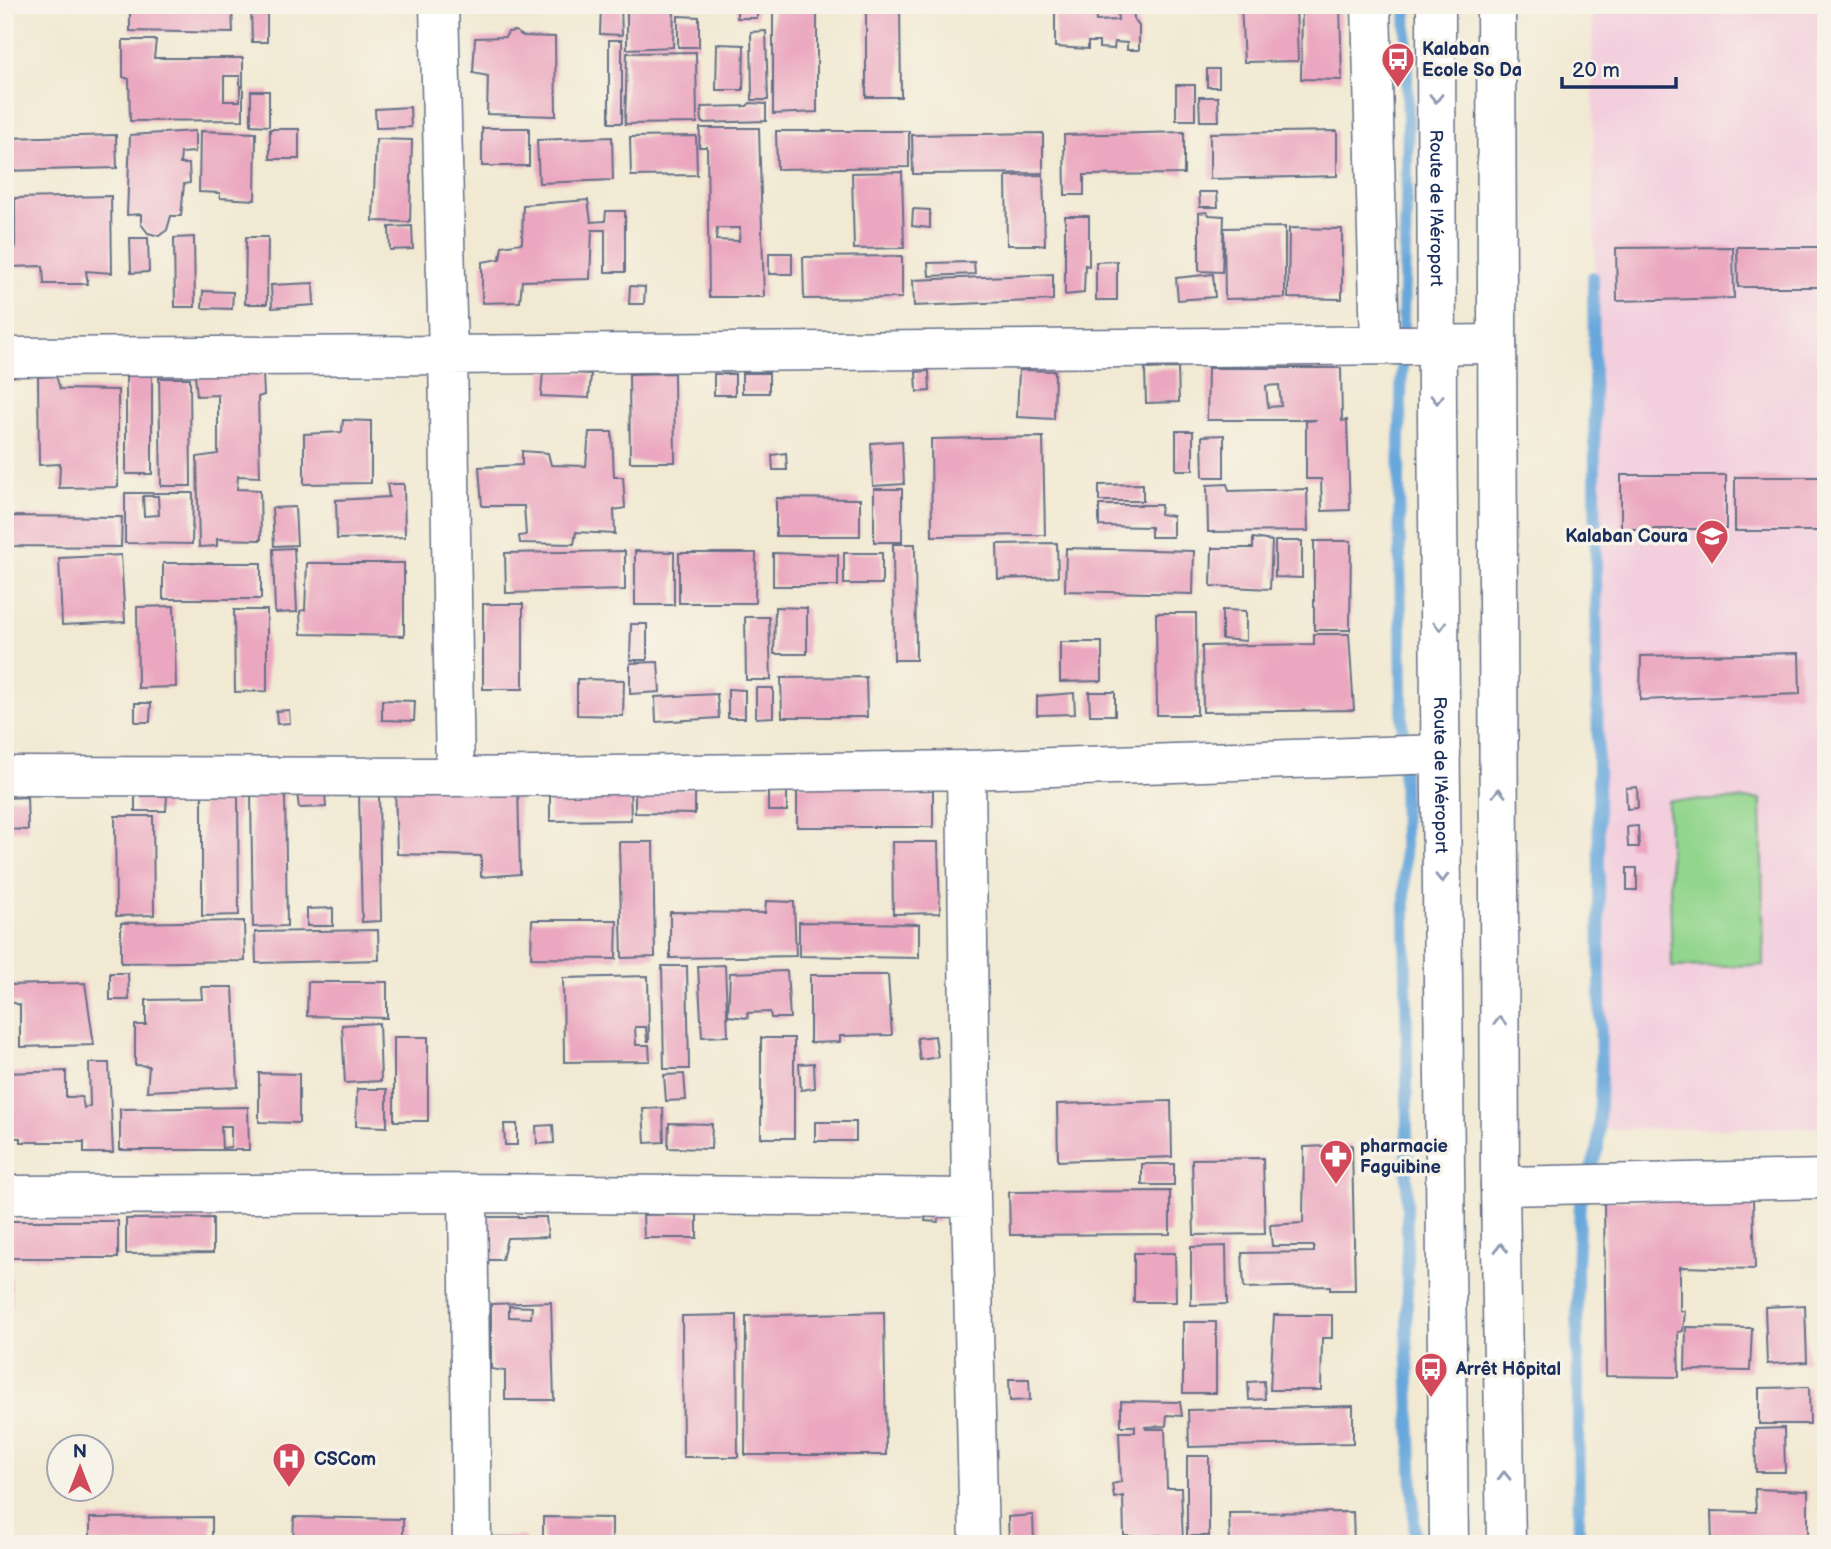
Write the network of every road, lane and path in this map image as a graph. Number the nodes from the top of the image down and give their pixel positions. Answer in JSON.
{"nodes":[{"id":1,"x":439,"y":5,"type":"edge"},
{"id":2,"x":1371,"y":5,"type":"edge"},
{"id":3,"x":1436,"y":5,"type":"edge"},
{"id":4,"x":1496,"y":5,"type":"edge"},
{"id":5,"x":1437,"y":344,"type":"junction"},
{"id":6,"x":1497,"y":344,"type":"junction"},
{"id":7,"x":1380,"y":345,"type":"junction"},
{"id":8,"x":448,"y":355,"type":"junction"},
{"id":9,"x":5,"y":357,"type":"edge"},
{"id":10,"x":1441,"y":754,"type":"junction"},
{"id":11,"x":966,"y":770,"type":"junction"},
{"id":12,"x":5,"y":776,"type":"edge"},
{"id":13,"x":455,"y":777,"type":"junction"},
{"id":14,"x":1826,"y":1179,"type":"edge"},
{"id":15,"x":1500,"y":1186,"type":"junction"},
{"id":16,"x":468,"y":1193,"type":"junction"},
{"id":17,"x":5,"y":1195,"type":"edge"},
{"id":18,"x":971,"y":1198,"type":"junction"},
{"id":19,"x":472,"y":1544,"type":"edge"},
{"id":20,"x":979,"y":1544,"type":"edge"},
{"id":21,"x":1449,"y":1544,"type":"edge"},
{"id":22,"x":1506,"y":1544,"type":"edge"}],
"edges":[{"from":1,"to":8,"type":"main road"},
{"from":2,"to":7,"type":"main road"},
{"from":3,"to":5,"type":"main road","name":"Route de l'Aéroport","one_way":true},
{"from":4,"to":6,"type":"main road"},
{"from":5,"to":6,"type":"main road"},
{"from":5,"to":7,"type":"main road"},
{"from":5,"to":10,"type":"main road","name":"Route de l'Aéroport","one_way":true},
{"from":15,"to":6,"type":"main road","one_way":true},
{"from":7,"to":8,"type":"main road"},
{"from":8,"to":9,"type":"main road"},
{"from":8,"to":13,"type":"main road"},
{"from":10,"to":11,"type":"main road"},
{"from":10,"to":21,"type":"main road","name":"Route de l'Aéroport","one_way":true},
{"from":11,"to":13,"type":"main road"},
{"from":11,"to":18,"type":"main road"},
{"from":12,"to":13,"type":"main road"},
{"from":14,"to":15,"type":"main road"},
{"from":22,"to":15,"type":"main road","one_way":true},
{"from":16,"to":17,"type":"main road"},
{"from":16,"to":18,"type":"main road"},
{"from":16,"to":19,"type":"main road"},
{"from":18,"to":20,"type":"main road"}]}
